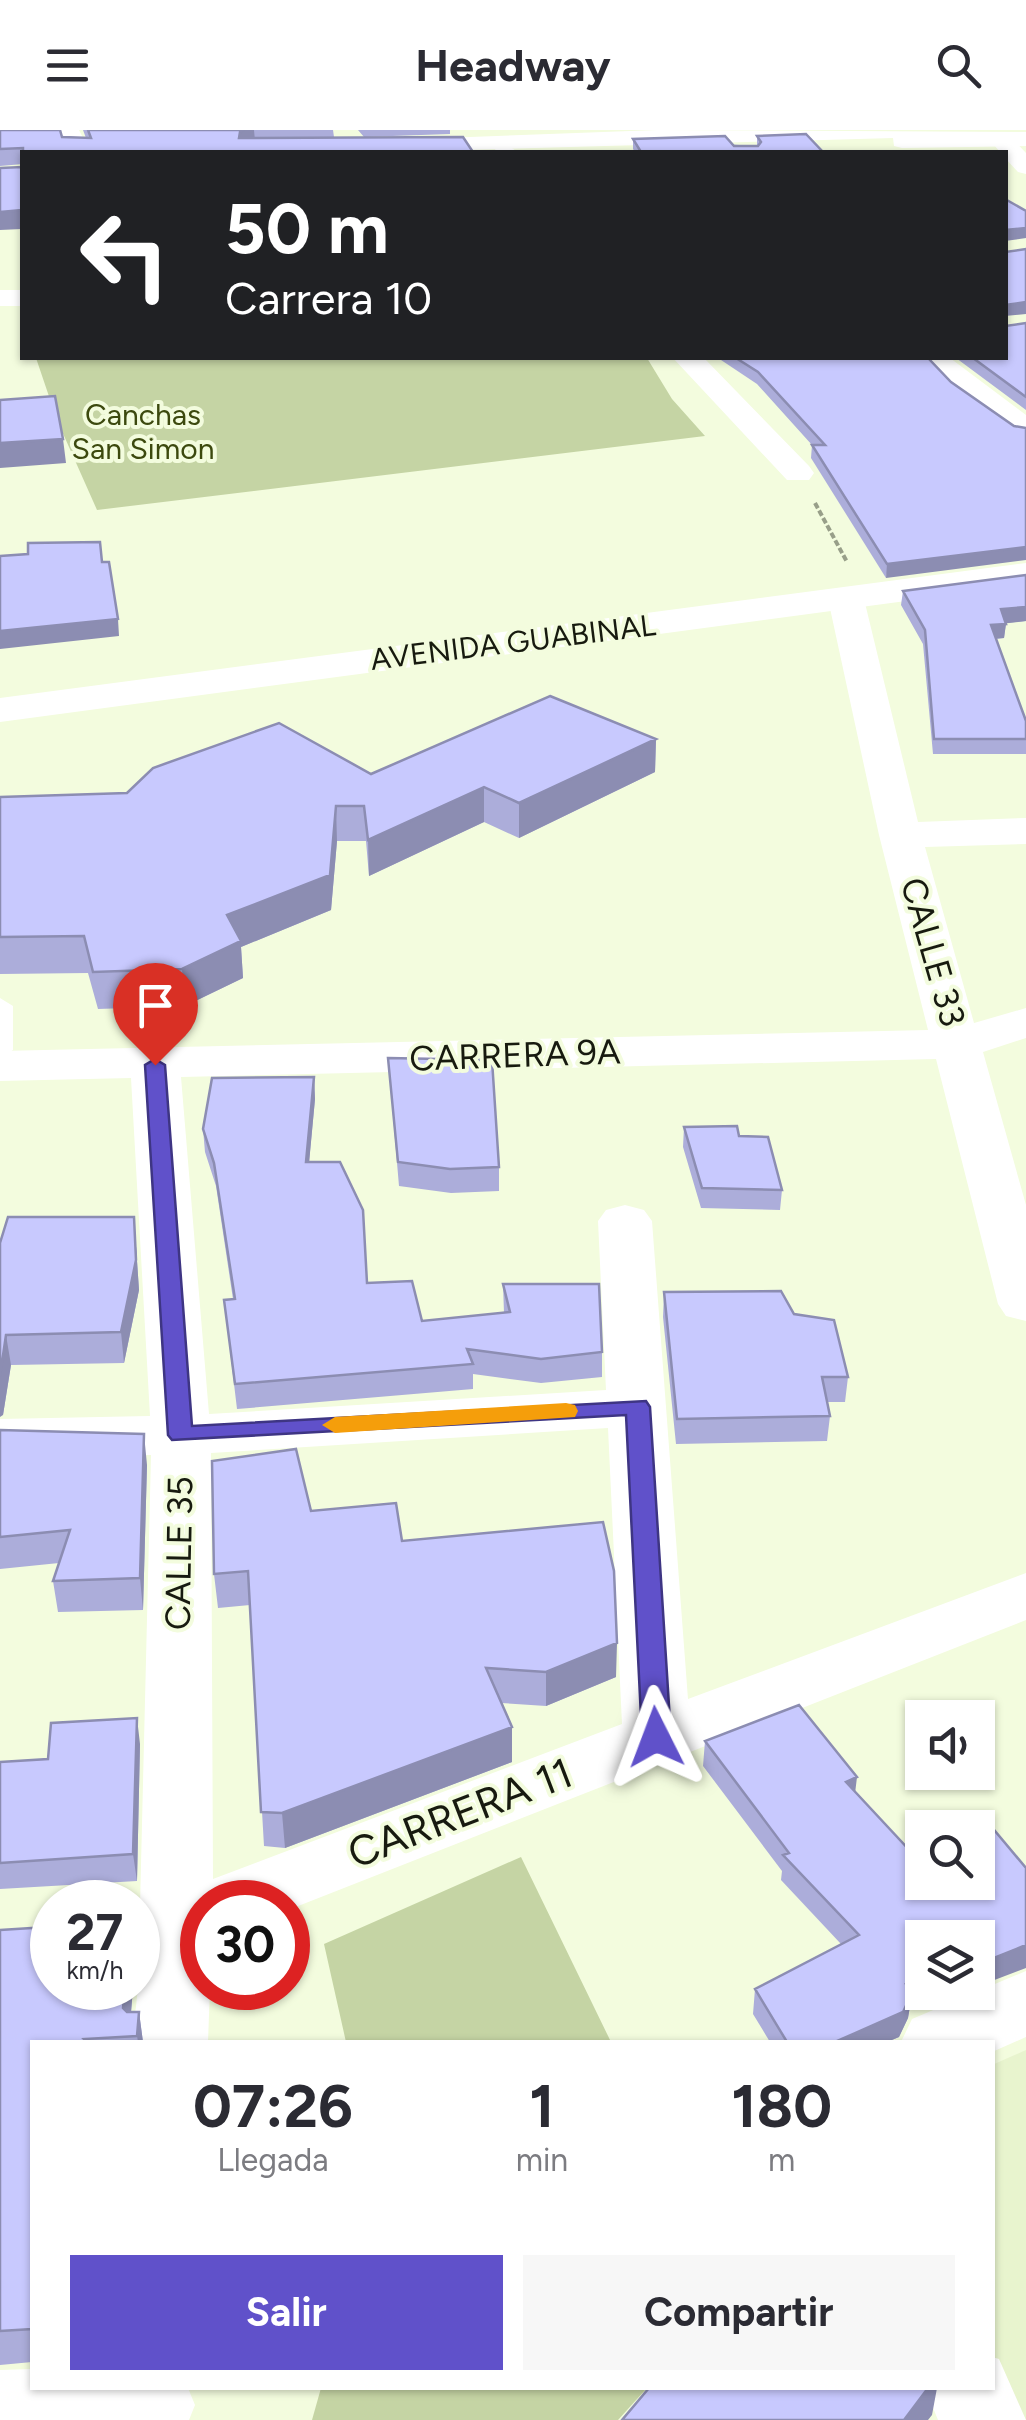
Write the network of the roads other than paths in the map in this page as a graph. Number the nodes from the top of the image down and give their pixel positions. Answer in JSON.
{"nodes":[{"id":1,"x":940,"y":130,"type":"edge"},
{"id":2,"x":856,"y":131,"type":"edge"},
{"id":3,"x":349,"y":139,"type":"edge"},
{"id":4,"x":1000,"y":139,"type":"junction"},
{"id":5,"x":1026,"y":139,"type":"edge"},
{"id":6,"x":742,"y":148,"type":"edge"},
{"id":7,"x":269,"y":150,"type":"edge"},
{"id":8,"x":624,"y":150,"type":"edge"},
{"id":9,"x":1026,"y":168,"type":"edge"},
{"id":10,"x":690,"y":360,"type":"edge"},
{"id":11,"x":936,"y":360,"type":"edge"},
{"id":12,"x":963,"y":385,"type":"junction"},
{"id":13,"x":1026,"y":404,"type":"edge"},
{"id":14,"x":1026,"y":429,"type":"edge"},
{"id":15,"x":798,"y":473,"type":"road end"},
{"id":16,"x":1026,"y":554,"type":"edge"},
{"id":17,"x":1026,"y":574,"type":"edge"},
{"id":18,"x":850,"y":588,"type":"junction"},
{"id":19,"x":0,"y":687,"type":"edge"},
{"id":20,"x":0,"y":710,"type":"edge"},
{"id":21,"x":1026,"y":830,"type":"edge"},
{"id":22,"x":900,"y":835,"type":"junction"},
{"id":23,"x":0,"y":1006,"type":"edge"},
{"id":24,"x":1026,"y":1022,"type":"edge"},
{"id":25,"x":959,"y":1044,"type":"junction"},
{"id":26,"x":0,"y":1050,"type":"edge"},
{"id":27,"x":155,"y":1065,"type":"junction"},
{"id":28,"x":0,"y":1066,"type":"edge"},
{"id":29,"x":624,"y":1221,"type":"dead end"},
{"id":30,"x":1016,"y":1238,"type":"edge"},
{"id":31,"x":1026,"y":1304,"type":"edge"},
{"id":32,"x":638,"y":1407,"type":"junction"},
{"id":33,"x":181,"y":1435,"type":"junction"},
{"id":34,"x":0,"y":1438,"type":"edge"},
{"id":35,"x":1026,"y":1595,"type":"edge"},
{"id":36,"x":656,"y":1737,"type":"junction"},
{"id":37,"x":187,"y":1880,"type":"edge"},
{"id":38,"x":281,"y":1880,"type":"edge"},
{"id":39,"x":180,"y":1968,"type":"edge"},
{"id":40,"x":1026,"y":2002,"type":"edge"},
{"id":41,"x":170,"y":2040,"type":"edge"},
{"id":42,"x":943,"y":2040,"type":"edge"},
{"id":43,"x":969,"y":2390,"type":"edge"},
{"id":44,"x":153,"y":2404,"type":"edge"},
{"id":45,"x":0,"y":2412,"type":"edge"},
{"id":46,"x":982,"y":2420,"type":"edge"}],
"edges":[{"from":1,"to":2,"type":"street"},
{"from":2,"to":3,"type":"street"},
{"from":3,"to":7,"type":"street"},
{"from":4,"to":5,"type":"street"},
{"from":4,"to":6,"type":"street"},
{"from":4,"to":9,"type":"street"},
{"from":6,"to":8,"type":"street"},
{"from":10,"to":15,"type":"street"},
{"from":11,"to":12,"type":"street"},
{"from":12,"to":13,"type":"street"},
{"from":12,"to":14,"type":"street"},
{"from":16,"to":18,"type":"street","name":"AVENIDA GUABINAL"},
{"from":17,"to":18,"type":"street","name":"AVENIDA GUABINAL"},
{"from":18,"to":19,"type":"street","name":"AVENIDA GUABINAL"},
{"from":18,"to":20,"type":"street","name":"AVENIDA GUABINAL"},
{"from":18,"to":22,"type":"street","name":"CALLE 33"},
{"from":21,"to":22,"type":"street"},
{"from":22,"to":25,"type":"street","name":"CALLE 33"},
{"from":23,"to":26,"type":"lane"},
{"from":24,"to":25,"type":"street","name":"CARRERA 9A"},
{"from":25,"to":27,"type":"street","name":"CARRERA 9A"},
{"from":25,"to":30,"type":"street","name":"CALLE 33"},
{"from":27,"to":28,"type":"street","name":"CARRERA 9A"},
{"from":27,"to":33,"type":"street","name":"CALLE 35"},
{"from":29,"to":32,"type":"street"},
{"from":30,"to":31,"type":"street","name":"CALLE 33"},
{"from":32,"to":33,"type":"street"},
{"from":32,"to":36,"type":"street"},
{"from":33,"to":34,"type":"street"},
{"from":33,"to":37,"type":"street","name":"CALLE 35"},
{"from":35,"to":36,"type":"street","name":"CARRERA 11"},
{"from":36,"to":38,"type":"street","name":"CARRERA 11"},
{"from":39,"to":41,"type":"street","name":"CALLE 35"},
{"from":40,"to":42,"type":"street"},
{"from":43,"to":46,"type":"street"},
{"from":44,"to":45,"type":"street"}]}
